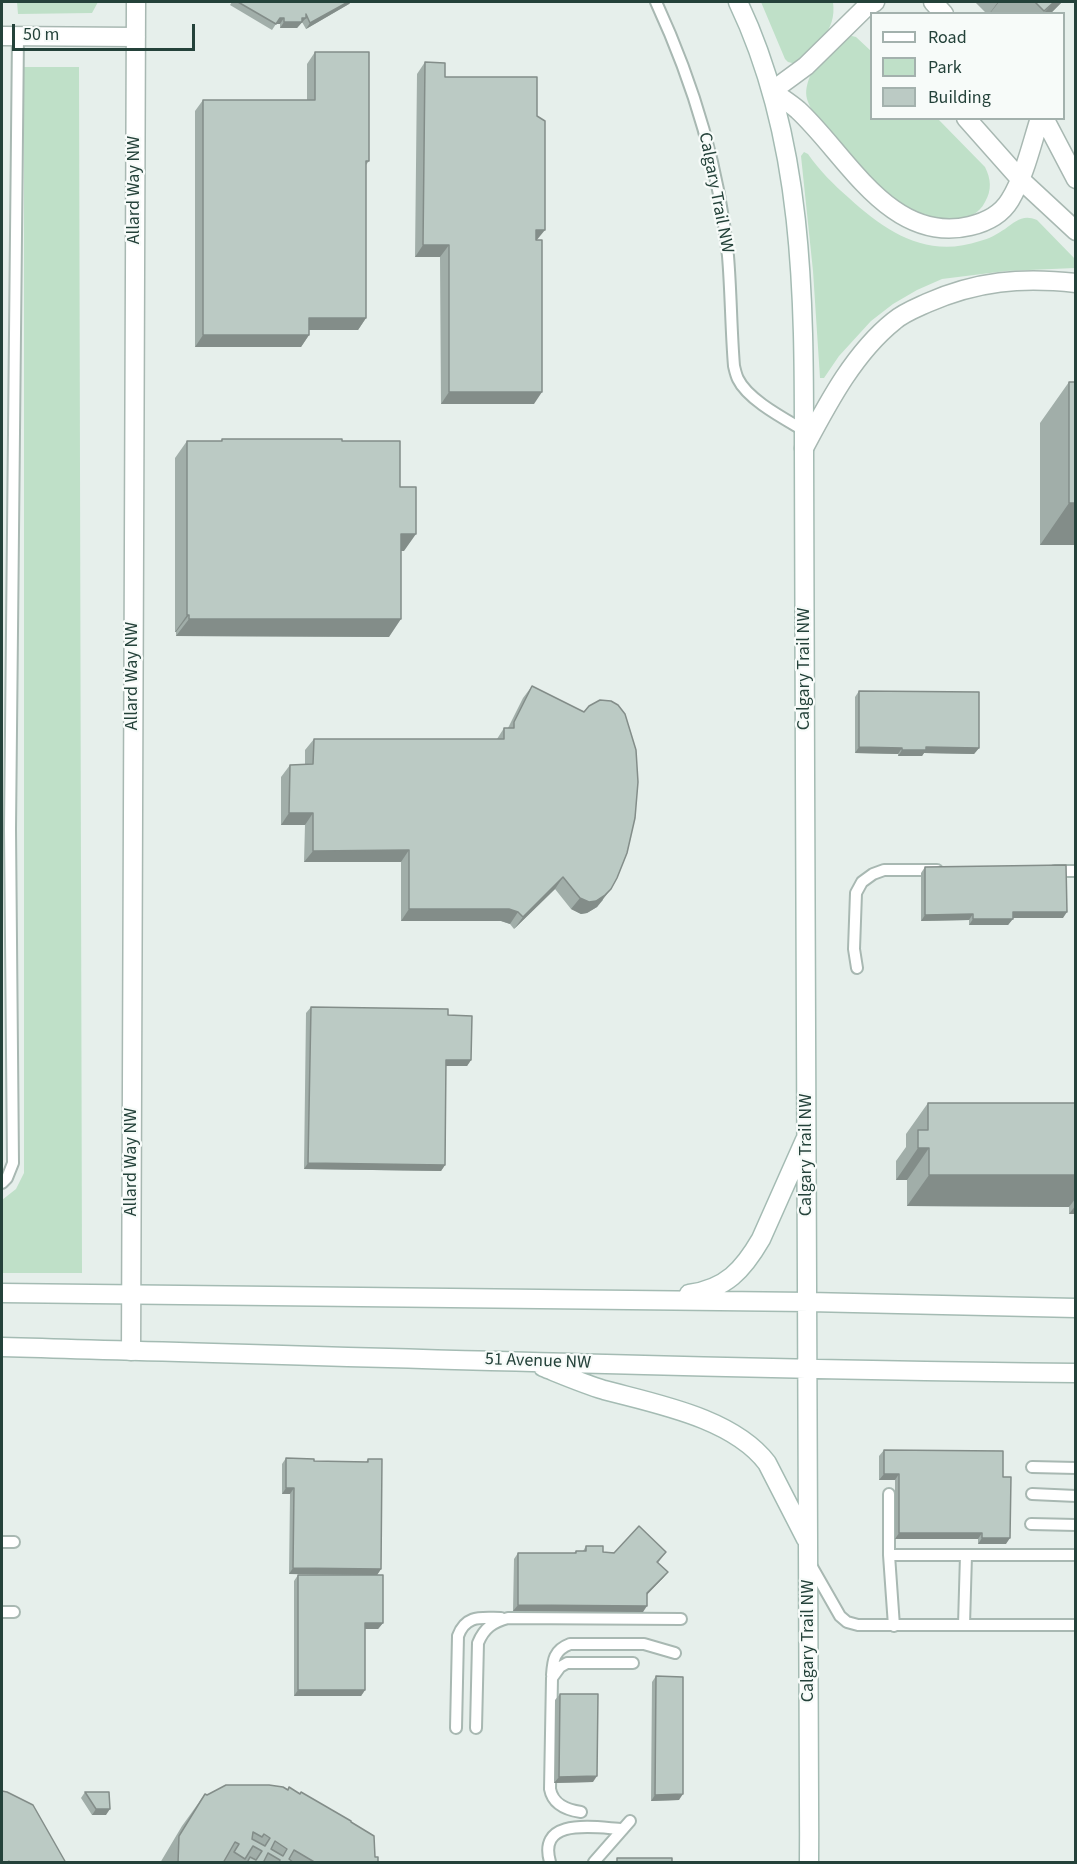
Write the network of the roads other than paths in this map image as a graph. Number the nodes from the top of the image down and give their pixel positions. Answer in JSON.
{"nodes":[{"id":1,"x":136,"y":2,"type":"edge"},
{"id":2,"x":656,"y":2,"type":"edge"},
{"id":3,"x":738,"y":2,"type":"edge"},
{"id":4,"x":868,"y":7,"type":"edge"},
{"id":5,"x":10,"y":36,"type":"edge"},
{"id":6,"x":136,"y":37,"type":"junction"},
{"id":7,"x":772,"y":91,"type":"junction"},
{"id":8,"x":968,"y":120,"type":"edge"},
{"id":9,"x":1041,"y":120,"type":"edge"},
{"id":10,"x":1043,"y":120,"type":"edge"},
{"id":11,"x":1076,"y":179,"type":"edge"},
{"id":12,"x":1021,"y":180,"type":"junction"},
{"id":13,"x":1076,"y":231,"type":"edge"},
{"id":14,"x":1076,"y":283,"type":"edge"},
{"id":15,"x":804,"y":440,"type":"junction"},
{"id":16,"x":6,"y":829,"type":"edge"},
{"id":17,"x":944,"y":870,"type":"edge"},
{"id":18,"x":1040,"y":871,"type":"edge"},
{"id":19,"x":1076,"y":871,"type":"edge"},
{"id":20,"x":857,"y":968,"type":"dead end"},
{"id":21,"x":807,"y":1136,"type":"junction"},
{"id":22,"x":2,"y":1183,"type":"edge"},
{"id":23,"x":2,"y":1293,"type":"edge"},
{"id":24,"x":131,"y":1294,"type":"junction"},
{"id":25,"x":643,"y":1301,"type":"junction"},
{"id":26,"x":809,"y":1302,"type":"junction"},
{"id":27,"x":1076,"y":1308,"type":"edge"},
{"id":28,"x":2,"y":1347,"type":"edge"},
{"id":29,"x":131,"y":1351,"type":"junction"},
{"id":30,"x":531,"y":1362,"type":"junction"},
{"id":31,"x":808,"y":1369,"type":"junction"},
{"id":32,"x":1076,"y":1373,"type":"edge"},
{"id":33,"x":1032,"y":1467,"type":"dead end"},
{"id":34,"x":1076,"y":1468,"type":"edge"},
{"id":35,"x":889,"y":1494,"type":"dead end"},
{"id":36,"x":1032,"y":1494,"type":"dead end"},
{"id":37,"x":1076,"y":1496,"type":"edge"},
{"id":38,"x":1031,"y":1524,"type":"dead end"},
{"id":39,"x":1076,"y":1525,"type":"edge"},
{"id":40,"x":2,"y":1542,"type":"edge"},
{"id":41,"x":14,"y":1542,"type":"dead end"},
{"id":42,"x":808,"y":1544,"type":"junction"},
{"id":43,"x":889,"y":1555,"type":"junction"},
{"id":44,"x":966,"y":1555,"type":"junction"},
{"id":45,"x":1076,"y":1555,"type":"edge"},
{"id":46,"x":809,"y":1562,"type":"junction"},
{"id":47,"x":2,"y":1612,"type":"edge"},
{"id":48,"x":14,"y":1612,"type":"dead end"},
{"id":49,"x":508,"y":1618,"type":"junction"},
{"id":50,"x":681,"y":1619,"type":"dead end"},
{"id":51,"x":964,"y":1625,"type":"junction"},
{"id":52,"x":1076,"y":1625,"type":"edge"},
{"id":53,"x":894,"y":1626,"type":"junction"},
{"id":54,"x":675,"y":1653,"type":"dead end"},
{"id":55,"x":633,"y":1663,"type":"dead end"},
{"id":56,"x":552,"y":1678,"type":"junction"},
{"id":57,"x":456,"y":1728,"type":"dead end"},
{"id":58,"x":476,"y":1728,"type":"dead end"},
{"id":59,"x":581,"y":1812,"type":"dead end"},
{"id":60,"x":550,"y":1863,"type":"edge"},
{"id":61,"x":594,"y":1863,"type":"edge"},
{"id":62,"x":809,"y":1863,"type":"edge"}],
"edges":[{"from":1,"to":6,"type":"main road","name":"Allard Way NW"},
{"from":2,"to":15,"type":"lane","name":"Calgary Trail NW"},
{"from":3,"to":7,"type":"main road","name":"Calgary Trail NW"},
{"from":4,"to":7,"type":"main road"},
{"from":5,"to":6,"type":"main road"},
{"from":5,"to":16,"type":"lane"},
{"from":6,"to":24,"type":"main road","name":"Allard Way NW"},
{"from":7,"to":12,"type":"main road"},
{"from":7,"to":15,"type":"main road","name":"Calgary Trail NW"},
{"from":8,"to":12,"type":"main road"},
{"from":9,"to":12,"type":"main road"},
{"from":10,"to":11,"type":"main road"},
{"from":12,"to":13,"type":"main road"},
{"from":14,"to":15,"type":"main road","name":"Calgary Trail NW"},
{"from":15,"to":21,"type":"main road","name":"Calgary Trail NW"},
{"from":16,"to":22,"type":"lane"},
{"from":17,"to":20,"type":"lane"},
{"from":18,"to":19,"type":"lane"},
{"from":21,"to":25,"type":"main road"},
{"from":21,"to":26,"type":"main road","name":"Calgary Trail NW"},
{"from":23,"to":24,"type":"main road"},
{"from":24,"to":25,"type":"main road"},
{"from":24,"to":29,"type":"main road","name":"Allard Way NW"},
{"from":25,"to":26,"type":"main road"},
{"from":26,"to":27,"type":"main road"},
{"from":26,"to":31,"type":"main road","name":"Calgary Trail NW"},
{"from":28,"to":29,"type":"main road","name":"51 Avenue NW"},
{"from":29,"to":30,"type":"main road","name":"51 Avenue NW"},
{"from":30,"to":31,"type":"main road","name":"51 Avenue NW"},
{"from":30,"to":42,"type":"main road"},
{"from":31,"to":32,"type":"main road","name":"51 Avenue NW"},
{"from":31,"to":42,"type":"main road","name":"Calgary Trail NW"},
{"from":33,"to":34,"type":"lane"},
{"from":35,"to":43,"type":"lane"},
{"from":36,"to":37,"type":"lane"},
{"from":38,"to":39,"type":"lane"},
{"from":40,"to":41,"type":"lane"},
{"from":42,"to":46,"type":"main road","name":"Calgary Trail NW"},
{"from":43,"to":44,"type":"lane"},
{"from":43,"to":53,"type":"lane"},
{"from":44,"to":45,"type":"lane"},
{"from":44,"to":51,"type":"lane"},
{"from":46,"to":53,"type":"lane"},
{"from":46,"to":62,"type":"main road","name":"Calgary Trail NW"},
{"from":47,"to":48,"type":"lane"},
{"from":49,"to":50,"type":"lane"},
{"from":49,"to":57,"type":"lane"},
{"from":49,"to":58,"type":"lane"},
{"from":51,"to":52,"type":"lane"},
{"from":51,"to":53,"type":"lane"},
{"from":54,"to":56,"type":"lane"},
{"from":55,"to":56,"type":"lane"},
{"from":56,"to":59,"type":"lane"},
{"from":60,"to":61,"type":"lane"}]}
